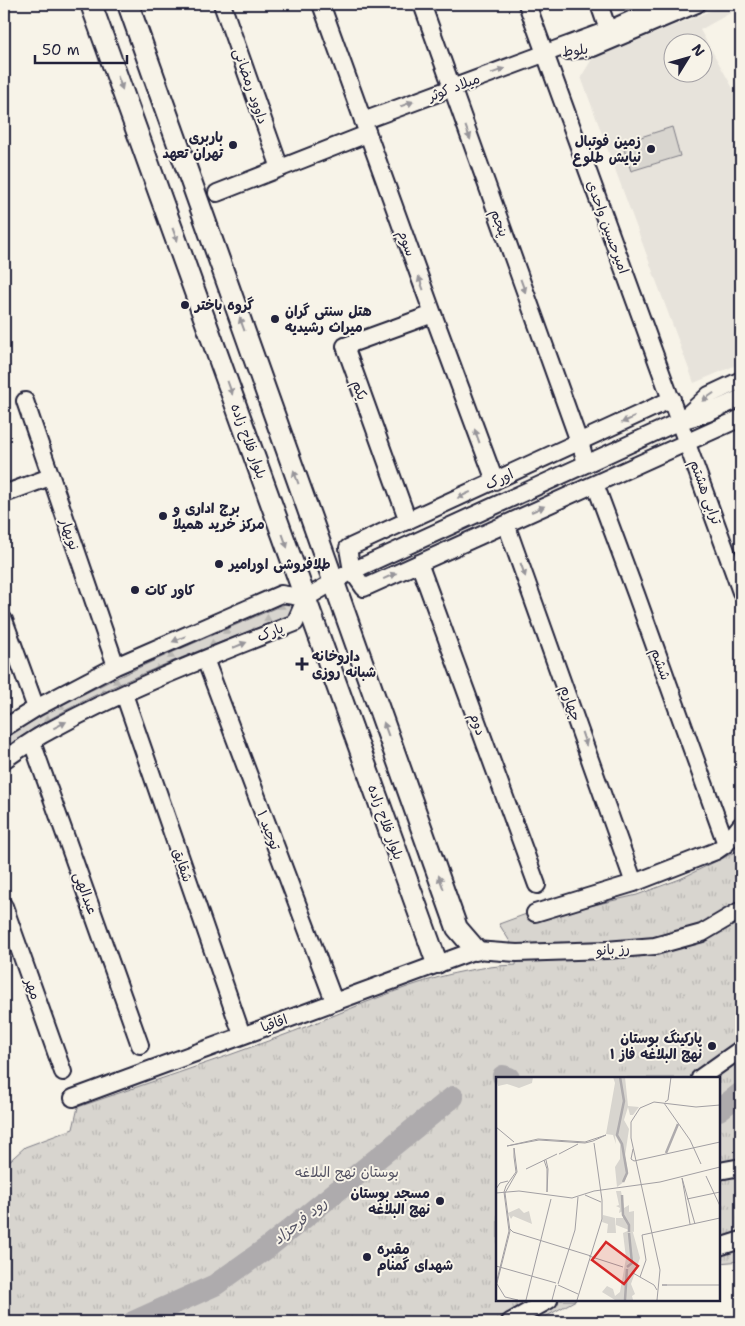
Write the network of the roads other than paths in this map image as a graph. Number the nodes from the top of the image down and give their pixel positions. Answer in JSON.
{"nodes":[{"id":1,"x":91,"y":4,"type":"edge"},
{"id":2,"x":128,"y":4,"type":"edge"},
{"id":3,"x":222,"y":4,"type":"edge"},
{"id":4,"x":321,"y":4,"type":"edge"},
{"id":5,"x":422,"y":4,"type":"edge"},
{"id":6,"x":527,"y":4,"type":"edge"},
{"id":7,"x":599,"y":4,"type":"edge"},
{"id":8,"x":666,"y":4,"type":"edge"},
{"id":9,"x":697,"y":4,"type":"edge"},
{"id":10,"x":608,"y":30,"type":"junction"},
{"id":11,"x":545,"y":53,"type":"junction"},
{"id":12,"x":452,"y":87,"type":"junction"},
{"id":13,"x":365,"y":127,"type":"junction"},
{"id":14,"x":280,"y":168,"type":"junction"},
{"id":15,"x":188,"y":174,"type":"junction"},
{"id":16,"x":156,"y":184,"type":"junction"},
{"id":17,"x":217,"y":193,"type":"dead end"},
{"id":18,"x":433,"y":314,"type":"junction"},
{"id":19,"x":741,"y":380,"type":"edge"},
{"id":20,"x":741,"y":398,"type":"edge"},
{"id":21,"x":672,"y":399,"type":"junction"},
{"id":22,"x":25,"y":402,"type":"dead end"},
{"id":23,"x":741,"y":418,"type":"edge"},
{"id":24,"x":680,"y":421,"type":"junction"},
{"id":25,"x":580,"y":441,"type":"junction"},
{"id":26,"x":688,"y":442,"type":"junction"},
{"id":27,"x":586,"y":464,"type":"junction"},
{"id":28,"x":50,"y":477,"type":"junction"},
{"id":29,"x":495,"y":481,"type":"junction"},
{"id":30,"x":595,"y":484,"type":"junction"},
{"id":31,"x":4,"y":494,"type":"edge"},
{"id":32,"x":408,"y":521,"type":"junction"},
{"id":33,"x":506,"y":524,"type":"junction"},
{"id":34,"x":419,"y":563,"type":"junction"},
{"id":35,"x":352,"y":571,"type":"junction"},
{"id":36,"x":334,"y":583,"type":"junction"},
{"id":37,"x":741,"y":592,"type":"edge"},
{"id":38,"x":306,"y":598,"type":"junction"},
{"id":39,"x":4,"y":620,"type":"edge"},
{"id":40,"x":205,"y":659,"type":"junction"},
{"id":41,"x":116,"y":666,"type":"junction"},
{"id":42,"x":124,"y":694,"type":"junction"},
{"id":43,"x":36,"y":708,"type":"junction"},
{"id":44,"x":4,"y":728,"type":"edge"},
{"id":45,"x":32,"y":742,"type":"junction"},
{"id":46,"x":4,"y":760,"type":"edge"},
{"id":47,"x":741,"y":825,"type":"edge"},
{"id":48,"x":726,"y":844,"type":"junction"},
{"id":49,"x":634,"y":883,"type":"junction"},
{"id":50,"x":537,"y":885,"type":"dead end"},
{"id":51,"x":4,"y":906,"type":"edge"},
{"id":52,"x":741,"y":910,"type":"edge"},
{"id":53,"x":535,"y":913,"type":"dead end"},
{"id":54,"x":476,"y":950,"type":"junction"},
{"id":55,"x":437,"y":963,"type":"junction"},
{"id":56,"x":334,"y":1001,"type":"junction"},
{"id":57,"x":242,"y":1035,"type":"junction"},
{"id":58,"x":140,"y":1045,"type":"dead end"},
{"id":59,"x":741,"y":1049,"type":"edge"},
{"id":60,"x":63,"y":1072,"type":"dead end"},
{"id":61,"x":701,"y":1077,"type":"edge"},
{"id":62,"x":73,"y":1098,"type":"dead end"},
{"id":63,"x":741,"y":1167,"type":"edge"},
{"id":64,"x":720,"y":1171,"type":"edge"},
{"id":65,"x":741,"y":1240,"type":"edge"},
{"id":66,"x":720,"y":1246,"type":"edge"},
{"id":67,"x":547,"y":1301,"type":"edge"},
{"id":68,"x":548,"y":1301,"type":"edge"},
{"id":69,"x":510,"y":1322,"type":"edge"},
{"id":70,"x":532,"y":1322,"type":"edge"}],
"edges":[{"from":1,"to":16,"type":"main road","name":"بلوار فلاح زاده","one_way":true},
{"from":2,"to":15,"type":"main road"},
{"from":3,"to":14,"type":"street","name":"داوود رمضانی"},
{"from":4,"to":13,"type":"street","name":"سوم"},
{"from":5,"to":12,"type":"street","name":"پنجم"},
{"from":6,"to":11,"type":"street","name":"امیرحسین واحدی"},
{"from":7,"to":10,"type":"street"},
{"from":8,"to":10,"type":"street","name":"بلوط"},
{"from":9,"to":11,"type":"street","name":"بلوط"},
{"from":10,"to":11,"type":"street","name":"بلوط"},
{"from":12,"to":11,"type":"street","name":"میلاد کوثر","one_way":true},
{"from":11,"to":21,"type":"street","name":"امیرحسین واحدی"},
{"from":13,"to":12,"type":"street","name":"میلاد کوثر","one_way":true},
{"from":12,"to":25,"type":"street","name":"پنجم","one_way":true},
{"from":13,"to":14,"type":"street","name":"میلاد کوثر"},
{"from":18,"to":13,"type":"street","name":"سوم","one_way":true},
{"from":14,"to":17,"type":"street","name":"میلاد کوثر"},
{"from":15,"to":16,"type":"main road"},
{"from":36,"to":15,"type":"main road","one_way":true},
{"from":16,"to":38,"type":"main road","name":"بلوار فلاح زاده","one_way":true},
{"from":29,"to":18,"type":"street","name":"سوم","one_way":true},
{"from":18,"to":32,"type":"street","name":"یکم"},
{"from":19,"to":24,"type":"street","one_way":true},
{"from":20,"to":24,"type":"street"},
{"from":21,"to":24,"type":"street","name":"امیرحسین واحدی"},
{"from":21,"to":25,"type":"street","name":"اورک","one_way":true},
{"from":22,"to":28,"type":"street","name":"نوبهار"},
{"from":23,"to":26,"type":"street"},
{"from":24,"to":26,"type":"street","name":"ترابی هشتم"},
{"from":24,"to":27,"type":"street","name":"اورک"},
{"from":25,"to":27,"type":"street","name":"پنجم"},
{"from":25,"to":29,"type":"street","name":"اورک"},
{"from":26,"to":30,"type":"street"},
{"from":26,"to":37,"type":"street","name":"ترابی هشتم"},
{"from":27,"to":35,"type":"street","name":"اورک"},
{"from":28,"to":31,"type":"street"},
{"from":28,"to":41,"type":"street","name":"نوبهار"},
{"from":29,"to":32,"type":"street","name":"اورک","one_way":true},
{"from":33,"to":30,"type":"street","one_way":true},
{"from":30,"to":48,"type":"street","name":"ششم"},
{"from":32,"to":35,"type":"street","name":"اورک"},
{"from":33,"to":34,"type":"street"},
{"from":33,"to":49,"type":"street","name":"چهارم","one_way":true},
{"from":35,"to":34,"type":"street","one_way":true},
{"from":34,"to":50,"type":"street","name":"دوم"},
{"from":35,"to":36,"type":"street","name":"اورک"},
{"from":36,"to":38,"type":"street","name":"اورک"},
{"from":54,"to":36,"type":"main road","one_way":true},
{"from":40,"to":38,"type":"street","name":"پارک","one_way":true},
{"from":38,"to":41,"type":"street","one_way":true},
{"from":38,"to":55,"type":"main road","name":"بلوار فلاح زاده"},
{"from":39,"to":43,"type":"street"},
{"from":40,"to":42,"type":"street","name":"پارک"},
{"from":40,"to":56,"type":"street","name":"توحید ۱"},
{"from":41,"to":43,"type":"street"},
{"from":45,"to":42,"type":"street","name":"پارک","one_way":true},
{"from":42,"to":57,"type":"street","name":"شقایق"},
{"from":43,"to":44,"type":"street"},
{"from":45,"to":46,"type":"street","name":"پارک"},
{"from":45,"to":58,"type":"street","name":"عبدالهی"},
{"from":47,"to":48,"type":"street"},
{"from":48,"to":49,"type":"street"},
{"from":49,"to":53,"type":"street"},
{"from":51,"to":60,"type":"street","name":"مهر"},
{"from":52,"to":54,"type":"street","name":"رز بانو"},
{"from":54,"to":55,"type":"street","name":"اقاقیا"},
{"from":55,"to":56,"type":"street","name":"اقاقیا"},
{"from":56,"to":57,"type":"street","name":"اقاقیا"},
{"from":57,"to":62,"type":"street","name":"اقاقیا"},
{"from":59,"to":61,"type":"street"},
{"from":63,"to":64,"type":"street"},
{"from":65,"to":66,"type":"street"},
{"from":67,"to":69,"type":"street"},
{"from":68,"to":70,"type":"street"}]}
